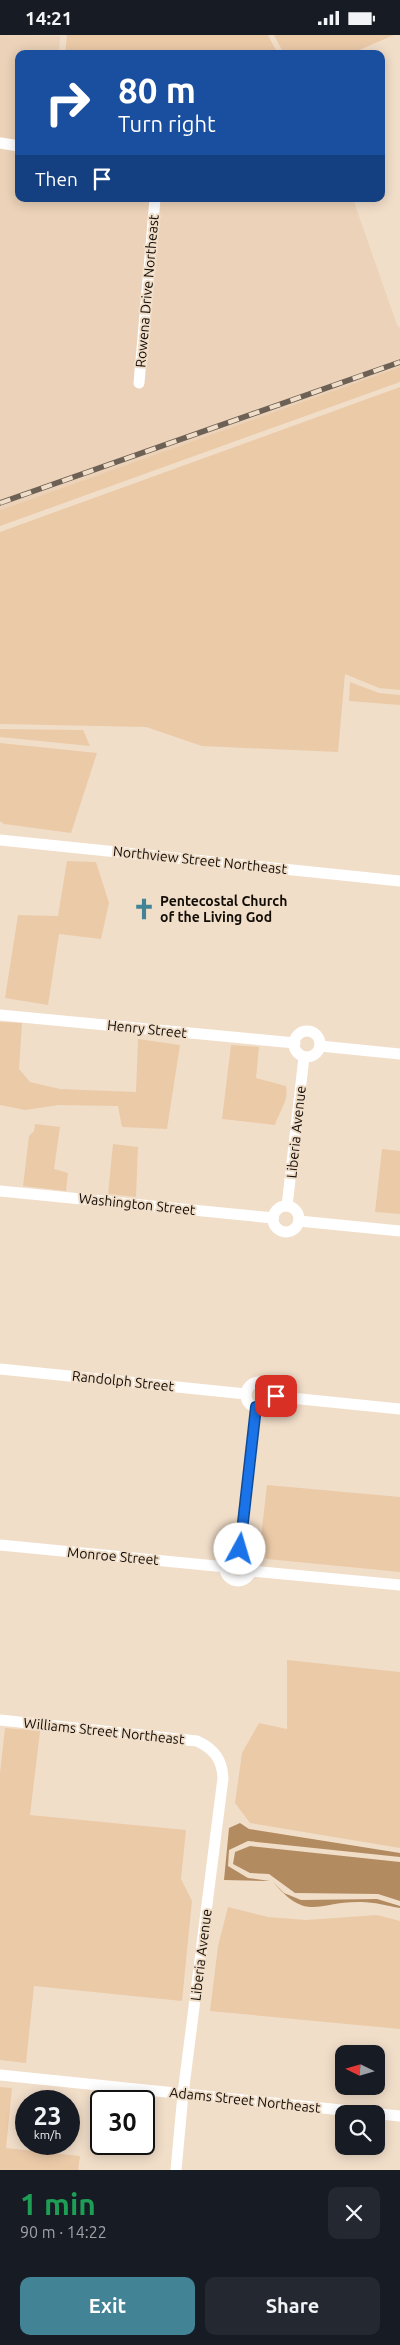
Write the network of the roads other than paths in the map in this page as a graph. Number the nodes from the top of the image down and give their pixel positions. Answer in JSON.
{"nodes":[{"id":1,"x":0,"y":143,"type":"edge"},
{"id":2,"x":15,"y":145,"type":"edge"},
{"id":3,"x":155,"y":202,"type":"edge"},
{"id":4,"x":140,"y":383,"type":"dead end"},
{"id":5,"x":0,"y":839,"type":"edge"},
{"id":6,"x":400,"y":881,"type":"edge"},
{"id":7,"x":0,"y":1015,"type":"edge"},
{"id":8,"x":295,"y":1043,"type":"junction"},
{"id":9,"x":320,"y":1046,"type":"junction"},
{"id":10,"x":400,"y":1054,"type":"edge"},
{"id":11,"x":304,"y":1057,"type":"junction"},
{"id":12,"x":0,"y":1191,"type":"edge"},
{"id":13,"x":287,"y":1206,"type":"junction"},
{"id":14,"x":273,"y":1218,"type":"junction"},
{"id":15,"x":298,"y":1221,"type":"junction"},
{"id":16,"x":400,"y":1231,"type":"edge"},
{"id":17,"x":0,"y":1369,"type":"edge"},
{"id":18,"x":246,"y":1394,"type":"junction"},
{"id":19,"x":271,"y":1396,"type":"junction"},
{"id":20,"x":256,"y":1407,"type":"junction"},
{"id":21,"x":400,"y":1409,"type":"edge"},
{"id":22,"x":0,"y":1545,"type":"edge"},
{"id":23,"x":240,"y":1555,"type":"junction"},
{"id":24,"x":226,"y":1567,"type":"junction"},
{"id":25,"x":251,"y":1571,"type":"junction"},
{"id":26,"x":400,"y":1585,"type":"edge"},
{"id":27,"x":0,"y":1720,"type":"edge"},
{"id":28,"x":206,"y":1745,"type":"joint"},
{"id":29,"x":0,"y":2075,"type":"edge"},
{"id":30,"x":183,"y":2094,"type":"junction"},
{"id":31,"x":400,"y":2116,"type":"edge"},
{"id":32,"x":176,"y":2170,"type":"edge"}],
"edges":[{"from":1,"to":2,"type":"street"},
{"from":3,"to":4,"type":"street","name":"Rowena Drive Northeast"},
{"from":5,"to":6,"type":"street","name":"Northview Street Northeast"},
{"from":7,"to":8,"type":"street","name":"Henry Street"},
{"from":8,"to":9,"type":"street"},
{"from":8,"to":11,"type":"street"},
{"from":9,"to":10,"type":"street"},
{"from":9,"to":11,"type":"street"},
{"from":11,"to":13,"type":"street","name":"Liberia Avenue"},
{"from":12,"to":14,"type":"street","name":"Washington Street"},
{"from":13,"to":14,"type":"street"},
{"from":13,"to":15,"type":"street"},
{"from":14,"to":15,"type":"street"},
{"from":15,"to":16,"type":"street"},
{"from":17,"to":18,"type":"street","name":"Randolph Street"},
{"from":18,"to":19,"type":"street"},
{"from":18,"to":20,"type":"street"},
{"from":19,"to":20,"type":"street"},
{"from":19,"to":21,"type":"street"},
{"from":20,"to":23,"type":"street"},
{"from":22,"to":24,"type":"street","name":"Monroe Street"},
{"from":23,"to":24,"type":"street"},
{"from":23,"to":25,"type":"street"},
{"from":24,"to":25,"type":"street"},
{"from":25,"to":26,"type":"street"},
{"from":27,"to":28,"type":"street","name":"Williams Street Northeast"},
{"from":28,"to":30,"type":"street","name":"Liberia Avenue"},
{"from":29,"to":30,"type":"street","name":"Adams Street Northeast"},
{"from":30,"to":31,"type":"street","name":"Adams Street Northeast"},
{"from":30,"to":32,"type":"street","name":"Liberia Avenue"}]}
